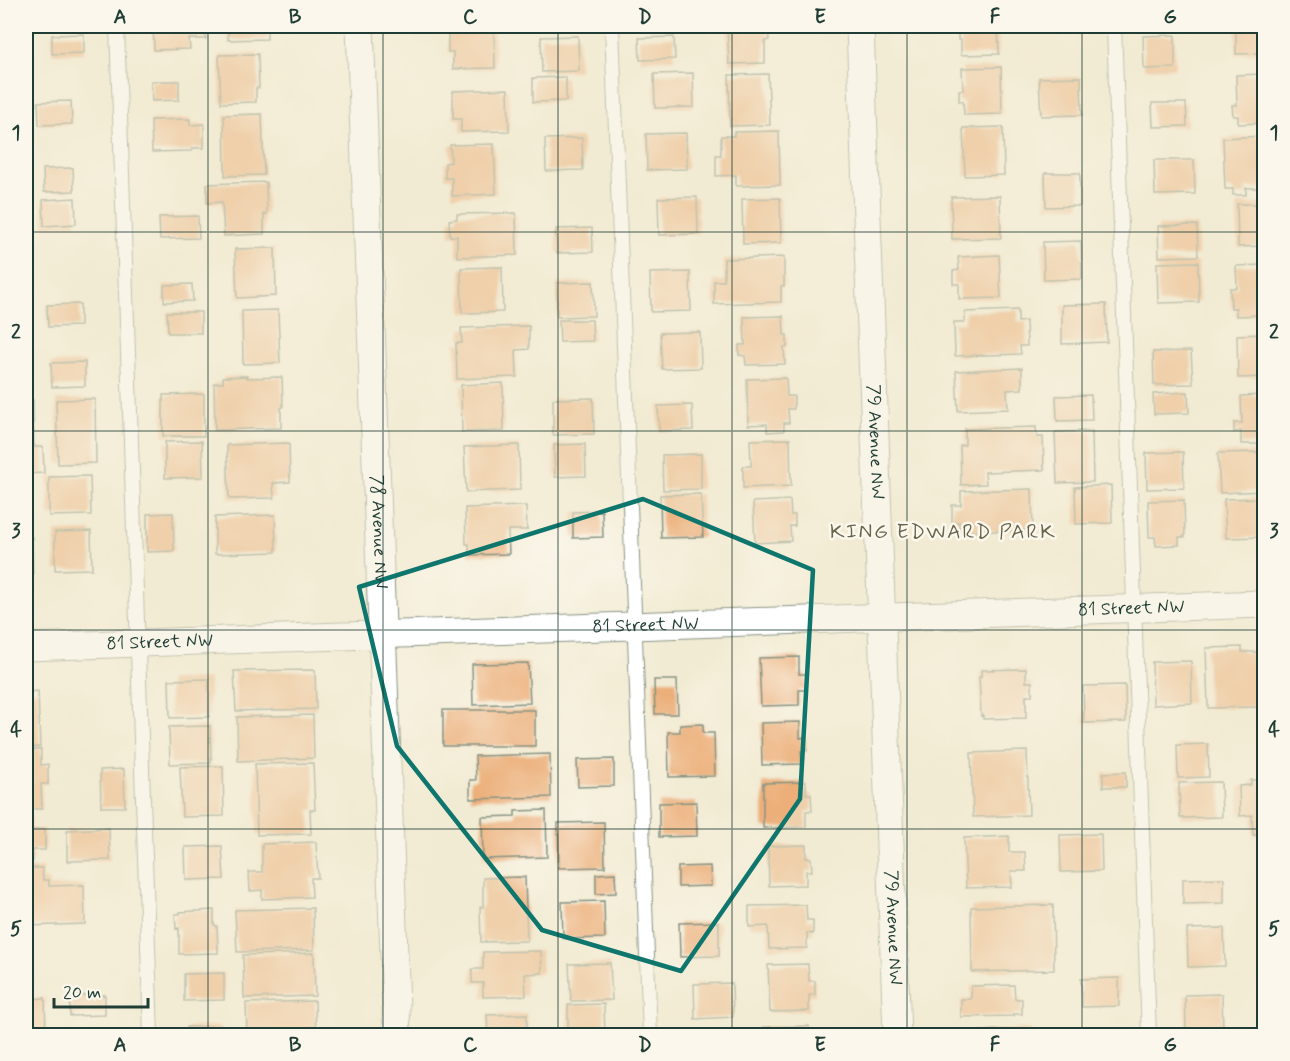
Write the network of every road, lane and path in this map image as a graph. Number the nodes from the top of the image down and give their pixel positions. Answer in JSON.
{"nodes":[{"id":1,"x":117,"y":26,"type":"edge"},
{"id":2,"x":360,"y":26,"type":"edge"},
{"id":3,"x":612,"y":26,"type":"edge"},
{"id":4,"x":860,"y":26,"type":"edge"},
{"id":5,"x":1114,"y":26,"type":"edge"},
{"id":6,"x":1264,"y":604,"type":"edge"},
{"id":7,"x":1135,"y":608,"type":"junction"},
{"id":8,"x":882,"y":618,"type":"junction"},
{"id":9,"x":635,"y":625,"type":"junction"},
{"id":10,"x":382,"y":634,"type":"junction"},
{"id":11,"x":136,"y":643,"type":"junction"},
{"id":12,"x":26,"y":647,"type":"edge"},
{"id":13,"x":150,"y":1035,"type":"edge"},
{"id":14,"x":397,"y":1035,"type":"edge"},
{"id":15,"x":650,"y":1035,"type":"edge"},
{"id":16,"x":897,"y":1035,"type":"edge"},
{"id":17,"x":1149,"y":1035,"type":"edge"}],
"edges":[{"from":1,"to":11,"type":"lane"},
{"from":2,"to":10,"type":"street","name":"78 Avenue NW"},
{"from":3,"to":9,"type":"lane"},
{"from":4,"to":8,"type":"street","name":"79 Avenue NW"},
{"from":5,"to":7,"type":"lane"},
{"from":6,"to":7,"type":"street","name":"81 Street NW"},
{"from":7,"to":8,"type":"street","name":"81 Street NW"},
{"from":7,"to":17,"type":"lane"},
{"from":8,"to":9,"type":"street","name":"81 Street NW"},
{"from":8,"to":16,"type":"street","name":"79 Avenue NW"},
{"from":9,"to":10,"type":"street","name":"81 Street NW"},
{"from":9,"to":15,"type":"lane"},
{"from":10,"to":11,"type":"street","name":"81 Street NW"},
{"from":10,"to":14,"type":"street","name":"78 Avenue NW"},
{"from":11,"to":12,"type":"street","name":"81 Street NW"},
{"from":11,"to":13,"type":"lane"}]}
